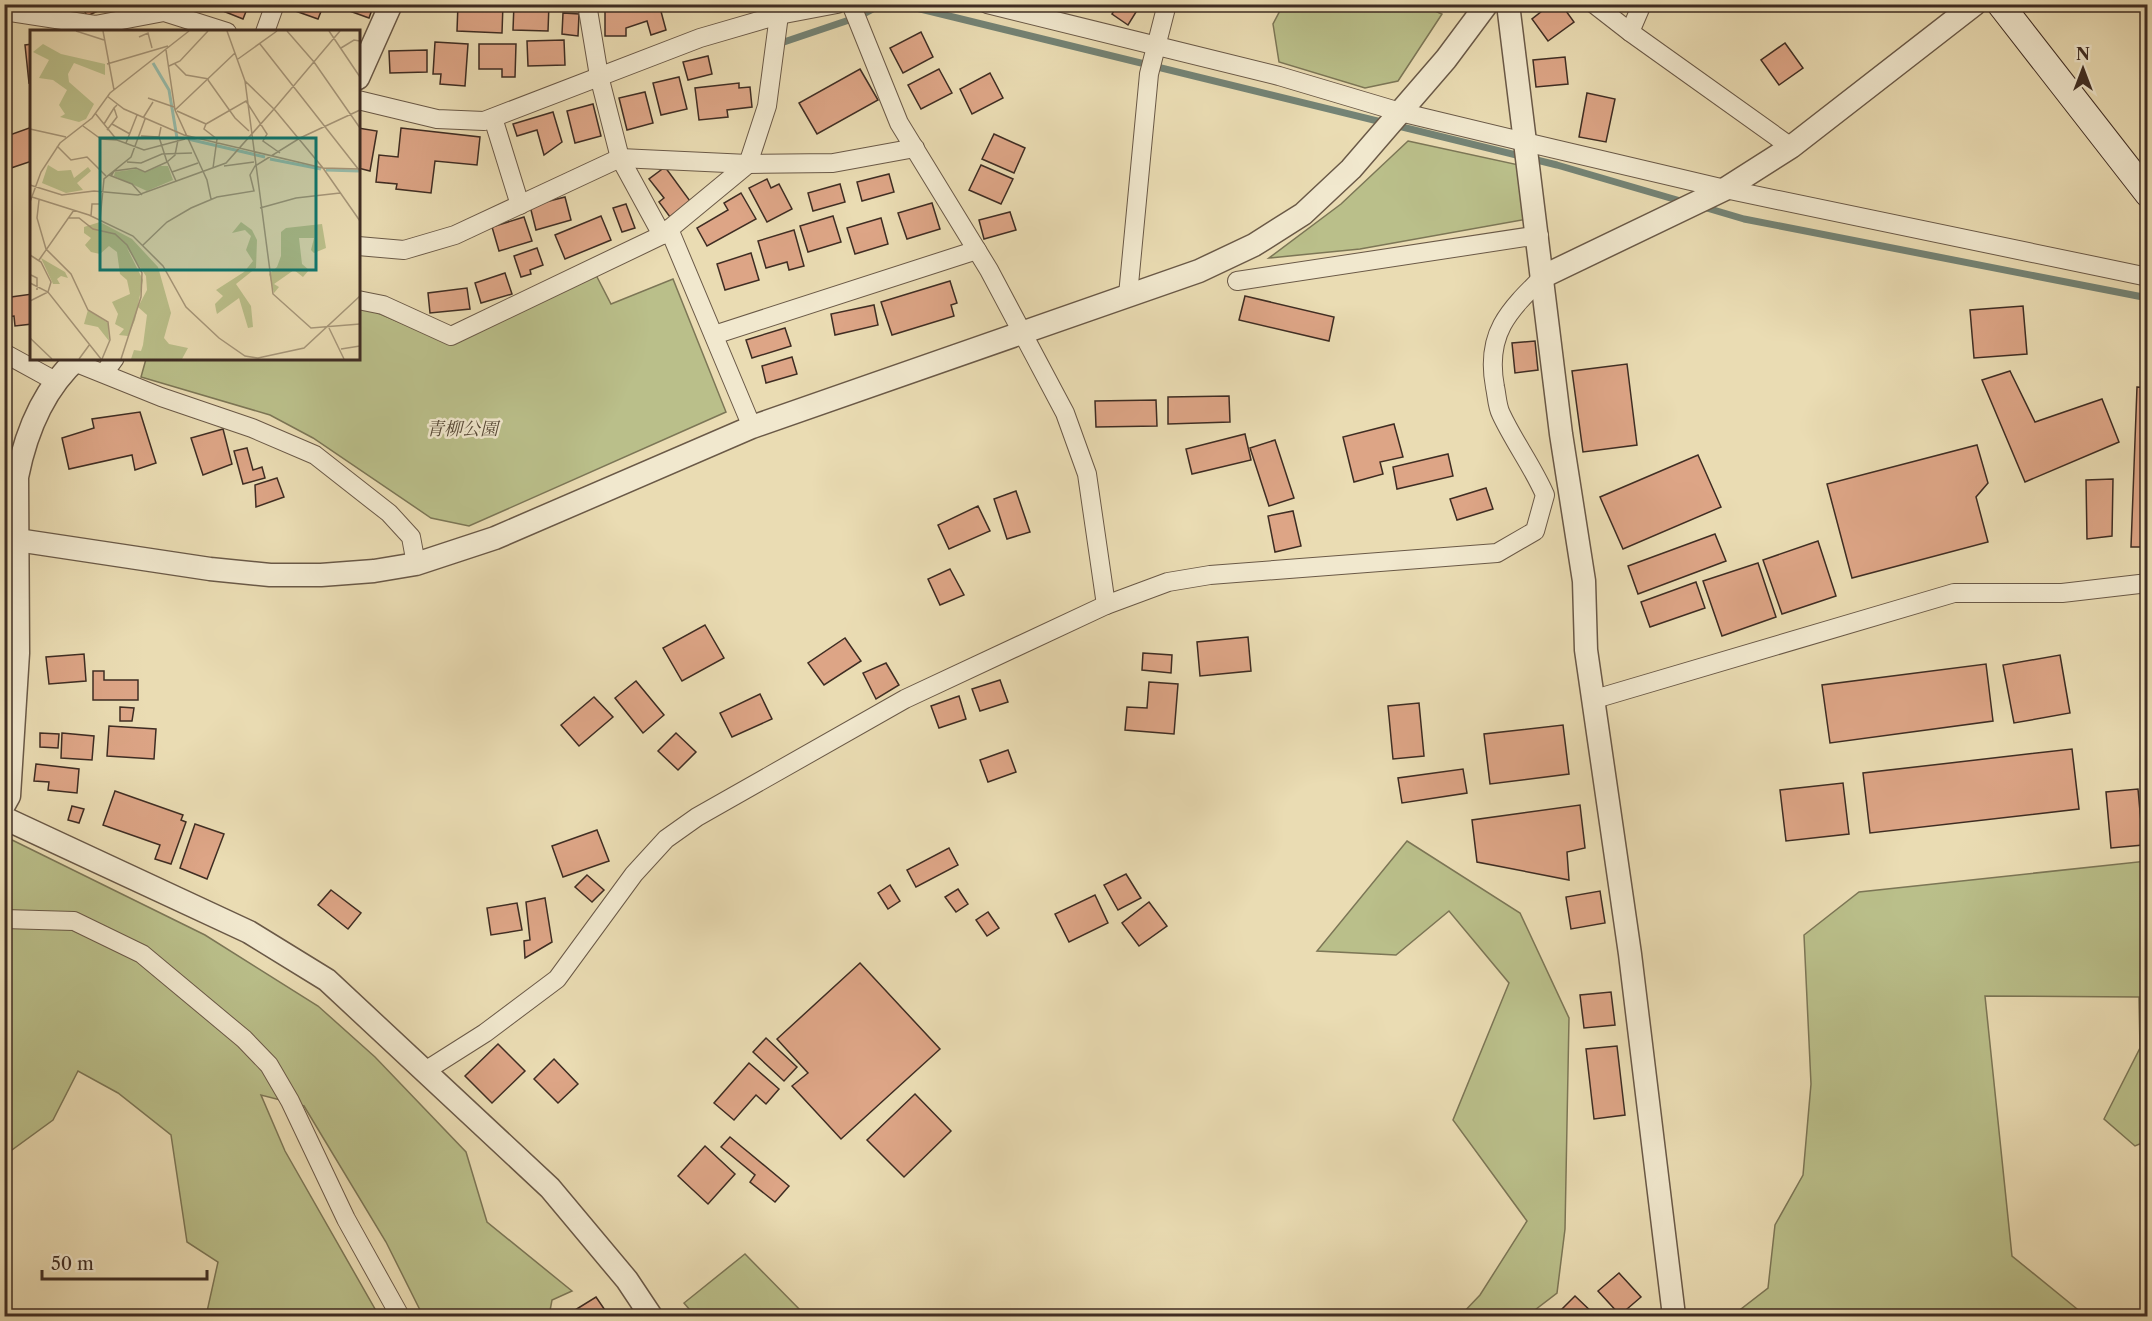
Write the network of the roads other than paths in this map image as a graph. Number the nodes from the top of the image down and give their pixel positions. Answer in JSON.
{"nodes":[{"id":1,"x":275,"y":4,"type":"edge"},
{"id":2,"x":391,"y":4,"type":"edge"},
{"id":3,"x":587,"y":4,"type":"edge"},
{"id":4,"x":837,"y":4,"type":"edge"},
{"id":5,"x":851,"y":4,"type":"edge"},
{"id":6,"x":987,"y":4,"type":"edge"},
{"id":7,"x":1167,"y":4,"type":"edge"},
{"id":8,"x":1487,"y":4,"type":"edge"},
{"id":9,"x":1508,"y":4,"type":"edge"},
{"id":10,"x":1594,"y":4,"type":"edge"},
{"id":11,"x":1642,"y":4,"type":"edge"},
{"id":12,"x":1975,"y":4,"type":"edge"},
{"id":13,"x":2000,"y":4,"type":"edge"},
{"id":14,"x":160,"y":8,"type":"edge"},
{"id":15,"x":4,"y":11,"type":"edge"},
{"id":16,"x":779,"y":15,"type":"junction"},
{"id":17,"x":221,"y":30,"type":"edge"},
{"id":18,"x":266,"y":30,"type":"edge"},
{"id":19,"x":1630,"y":32,"type":"junction"},
{"id":20,"x":1157,"y":47,"type":"junction"},
{"id":21,"x":360,"y":74,"type":"edge"},
{"id":22,"x":599,"y":76,"type":"junction"},
{"id":23,"x":360,"y":100,"type":"edge"},
{"id":24,"x":1401,"y":112,"type":"junction"},
{"id":25,"x":493,"y":118,"type":"junction"},
{"id":26,"x":1791,"y":147,"type":"junction"},
{"id":27,"x":915,"y":148,"type":"junction"},
{"id":28,"x":1527,"y":153,"type":"junction"},
{"id":29,"x":620,"y":158,"type":"junction"},
{"id":30,"x":748,"y":164,"type":"junction"},
{"id":31,"x":1718,"y":191,"type":"junction"},
{"id":32,"x":2148,"y":194,"type":"edge"},
{"id":33,"x":520,"y":205,"type":"junction"},
{"id":34,"x":666,"y":232,"type":"junction"},
{"id":35,"x":1539,"y":235,"type":"junction"},
{"id":36,"x":360,"y":246,"type":"edge"},
{"id":37,"x":977,"y":250,"type":"junction"},
{"id":38,"x":1544,"y":276,"type":"junction"},
{"id":39,"x":2148,"y":277,"type":"edge"},
{"id":40,"x":1237,"y":281,"type":"dead end"},
{"id":41,"x":1128,"y":295,"type":"junction"},
{"id":42,"x":360,"y":300,"type":"edge"},
{"id":43,"x":1023,"y":332,"type":"junction"},
{"id":44,"x":714,"y":335,"type":"junction"},
{"id":45,"x":4,"y":353,"type":"edge"},
{"id":46,"x":76,"y":360,"type":"edge"},
{"id":47,"x":110,"y":366,"type":"edge"},
{"id":48,"x":57,"y":382,"type":"junction"},
{"id":49,"x":752,"y":428,"type":"junction"},
{"id":50,"x":10,"y":538,"type":"edge"},
{"id":51,"x":416,"y":564,"type":"junction"},
{"id":52,"x":2148,"y":583,"type":"edge"},
{"id":53,"x":1106,"y":605,"type":"junction"},
{"id":54,"x":11,"y":653,"type":"edge"},
{"id":55,"x":1595,"y":699,"type":"junction"},
{"id":56,"x":4,"y":805,"type":"edge"},
{"id":57,"x":4,"y":818,"type":"edge"},
{"id":58,"x":4,"y":919,"type":"edge"},
{"id":59,"x":425,"y":1071,"type":"junction"},
{"id":60,"x":400,"y":1317,"type":"edge"},
{"id":61,"x":651,"y":1317,"type":"edge"},
{"id":62,"x":1674,"y":1317,"type":"edge"}],
"edges":[{"from":1,"to":18,"type":"street"},
{"from":2,"to":21,"type":"street"},
{"from":3,"to":22,"type":"street"},
{"from":4,"to":16,"type":"street"},
{"from":5,"to":27,"type":"street"},
{"from":6,"to":20,"type":"street"},
{"from":7,"to":20,"type":"street"},
{"from":8,"to":24,"type":"street"},
{"from":9,"to":28,"type":"street"},
{"from":10,"to":19,"type":"street"},
{"from":11,"to":19,"type":"street"},
{"from":12,"to":26,"type":"street"},
{"from":13,"to":32,"type":"main road"},
{"from":14,"to":15,"type":"street"},
{"from":14,"to":17,"type":"street"},
{"from":16,"to":22,"type":"street"},
{"from":16,"to":30,"type":"street"},
{"from":19,"to":26,"type":"street"},
{"from":20,"to":24,"type":"street"},
{"from":20,"to":41,"type":"street"},
{"from":22,"to":25,"type":"street"},
{"from":22,"to":29,"type":"street"},
{"from":23,"to":25,"type":"street"},
{"from":24,"to":28,"type":"street"},
{"from":24,"to":41,"type":"street"},
{"from":25,"to":33,"type":"street"},
{"from":26,"to":31,"type":"street"},
{"from":27,"to":30,"type":"street"},
{"from":27,"to":37,"type":"street"},
{"from":28,"to":31,"type":"street"},
{"from":28,"to":35,"type":"street"},
{"from":29,"to":30,"type":"street"},
{"from":29,"to":33,"type":"street"},
{"from":29,"to":34,"type":"street"},
{"from":30,"to":34,"type":"street"},
{"from":31,"to":38,"type":"street"},
{"from":31,"to":39,"type":"street"},
{"from":33,"to":36,"type":"street"},
{"from":34,"to":42,"type":"street"},
{"from":34,"to":44,"type":"street"},
{"from":35,"to":38,"type":"street"},
{"from":35,"to":40,"type":"street"},
{"from":37,"to":43,"type":"street"},
{"from":37,"to":44,"type":"street"},
{"from":38,"to":53,"type":"street"},
{"from":38,"to":55,"type":"street"},
{"from":41,"to":43,"type":"street"},
{"from":43,"to":49,"type":"street"},
{"from":43,"to":53,"type":"street"},
{"from":44,"to":49,"type":"street"},
{"from":45,"to":48,"type":"street"},
{"from":46,"to":47,"type":"street"},
{"from":46,"to":48,"type":"street"},
{"from":47,"to":51,"type":"street"},
{"from":48,"to":50,"type":"street"},
{"from":49,"to":51,"type":"street"},
{"from":50,"to":51,"type":"street"},
{"from":50,"to":54,"type":"street"},
{"from":52,"to":55,"type":"street"},
{"from":53,"to":59,"type":"street"},
{"from":54,"to":56,"type":"street"},
{"from":55,"to":62,"type":"street"},
{"from":57,"to":59,"type":"street"},
{"from":58,"to":60,"type":"street"},
{"from":59,"to":61,"type":"street"}]}
